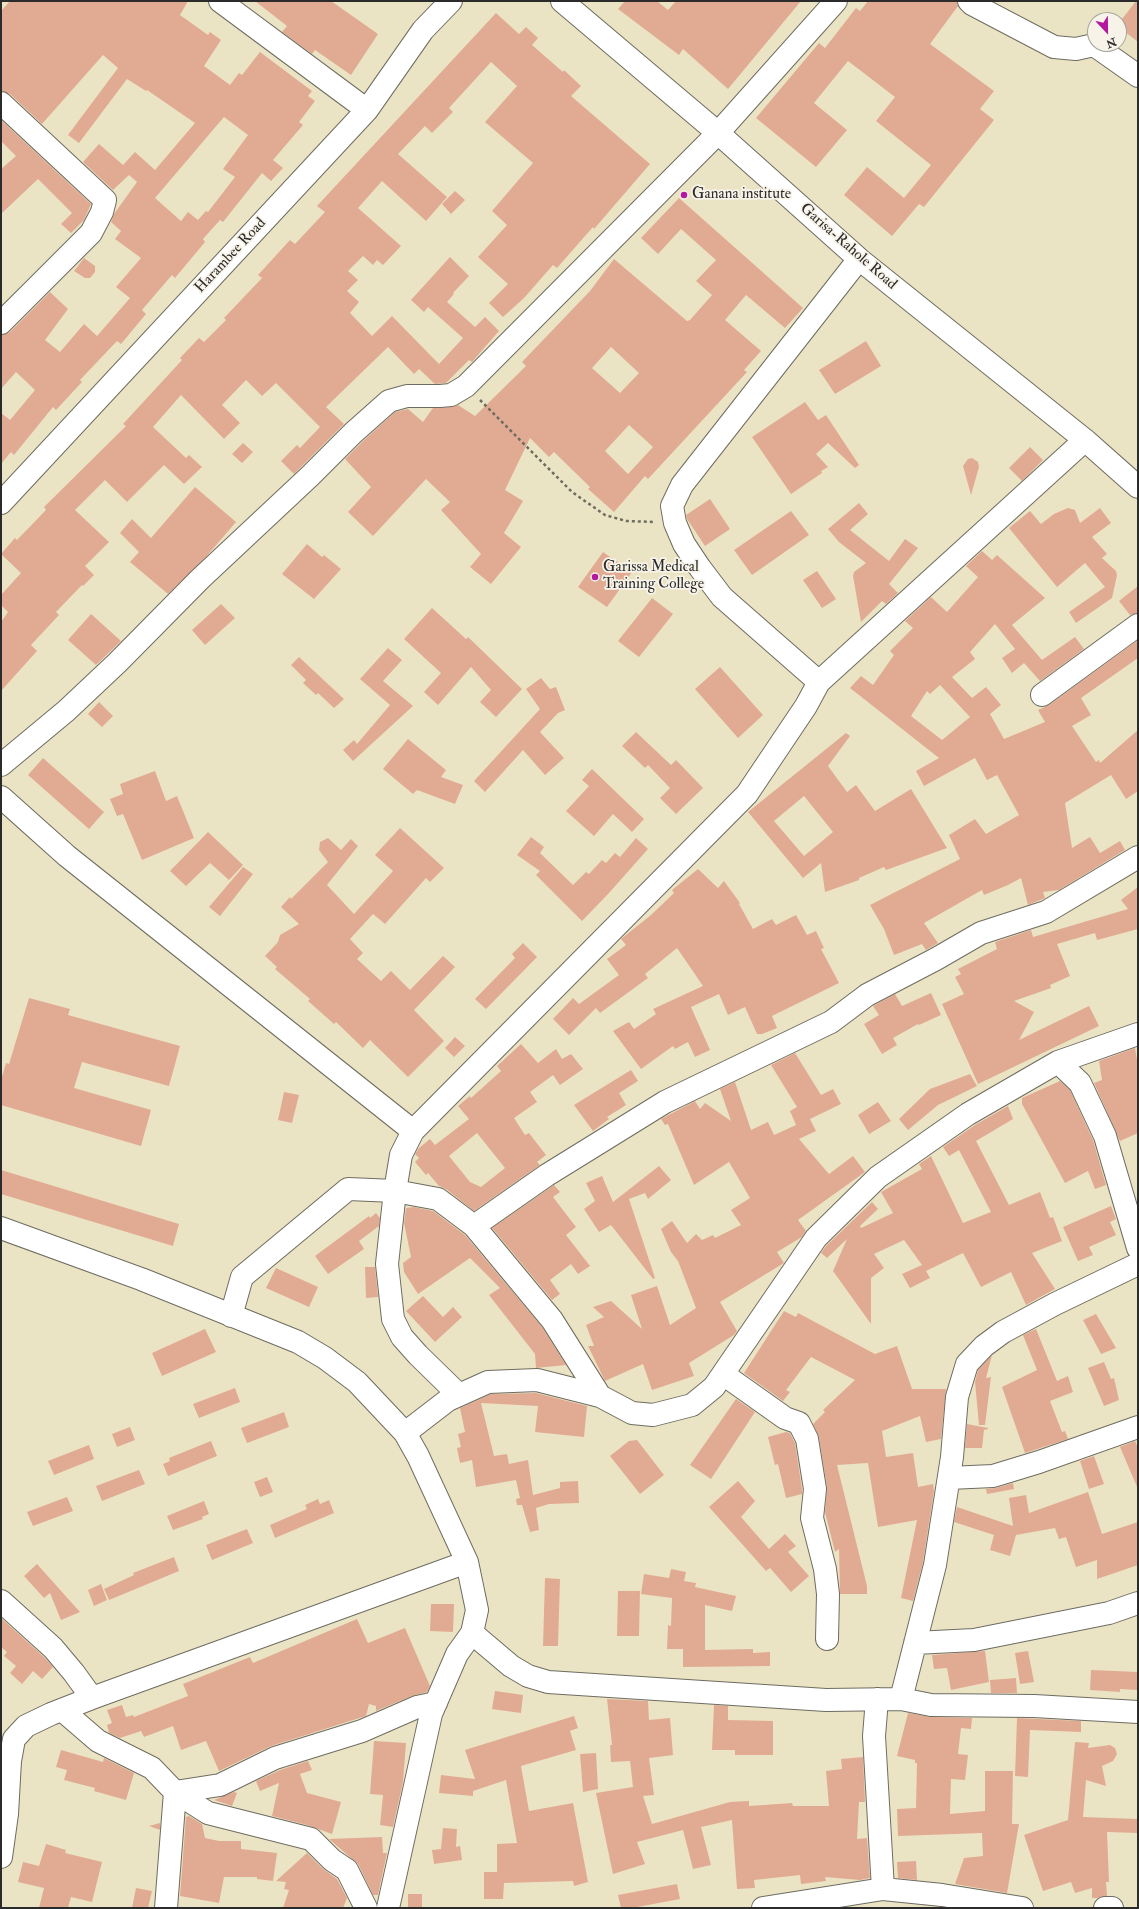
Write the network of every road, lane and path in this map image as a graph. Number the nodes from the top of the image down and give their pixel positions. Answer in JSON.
{"nodes":[{"id":1,"x":220,"y":1,"type":"edge"},
{"id":2,"x":451,"y":1,"type":"edge"},
{"id":3,"x":562,"y":1,"type":"edge"},
{"id":4,"x":836,"y":1,"type":"edge"},
{"id":5,"x":969,"y":1,"type":"edge"},
{"id":6,"x":1138,"y":76,"type":"edge"},
{"id":7,"x":1,"y":103,"type":"edge"},
{"id":8,"x":367,"y":110,"type":"junction"},
{"id":9,"x":718,"y":133,"type":"junction"},
{"id":10,"x":860,"y":259,"type":"junction"},
{"id":11,"x":1,"y":323,"type":"edge"},
{"id":12,"x":466,"y":386,"type":"junction"},
{"id":13,"x":1084,"y":440,"type":"junction"},
{"id":14,"x":1138,"y":487,"type":"edge"},
{"id":15,"x":1,"y":503,"type":"edge"},
{"id":16,"x":675,"y":523,"type":"junction"},
{"id":17,"x":1138,"y":625,"type":"edge"},
{"id":18,"x":819,"y":682,"type":"junction"},
{"id":19,"x":1042,"y":695,"type":"dead end"},
{"id":20,"x":1,"y":765,"type":"edge"},
{"id":21,"x":1,"y":797,"type":"edge"},
{"id":22,"x":1138,"y":857,"type":"edge"},
{"id":23,"x":1138,"y":1034,"type":"edge"},
{"id":24,"x":1058,"y":1062,"type":"junction"},
{"id":25,"x":413,"y":1131,"type":"junction"},
{"id":26,"x":395,"y":1191,"type":"junction"},
{"id":27,"x":474,"y":1226,"type":"junction"},
{"id":28,"x":1,"y":1228,"type":"edge"},
{"id":29,"x":1138,"y":1248,"type":"edge"},
{"id":30,"x":1138,"y":1264,"type":"edge"},
{"id":31,"x":231,"y":1316,"type":"junction"},
{"id":32,"x":723,"y":1374,"type":"junction"},
{"id":33,"x":458,"y":1394,"type":"junction"},
{"id":34,"x":600,"y":1396,"type":"junction"},
{"id":35,"x":1138,"y":1428,"type":"edge"},
{"id":36,"x":405,"y":1433,"type":"junction"},
{"id":37,"x":949,"y":1478,"type":"junction"},
{"id":38,"x":467,"y":1562,"type":"junction"},
{"id":39,"x":1,"y":1601,"type":"edge"},
{"id":40,"x":1138,"y":1603,"type":"edge"},
{"id":41,"x":472,"y":1632,"type":"junction"},
{"id":42,"x":827,"y":1639,"type":"dead end"},
{"id":43,"x":915,"y":1643,"type":"junction"},
{"id":44,"x":92,"y":1698,"type":"junction"},
{"id":45,"x":901,"y":1699,"type":"junction"},
{"id":46,"x":877,"y":1700,"type":"junction"},
{"id":47,"x":436,"y":1703,"type":"junction"},
{"id":48,"x":62,"y":1710,"type":"junction"},
{"id":49,"x":1138,"y":1712,"type":"edge"},
{"id":50,"x":8,"y":1736,"type":"edge"},
{"id":51,"x":175,"y":1792,"type":"junction"},
{"id":52,"x":1,"y":1857,"type":"edge"},
{"id":53,"x":883,"y":1889,"type":"junction"},
{"id":54,"x":840,"y":1902,"type":"edge"},
{"id":55,"x":166,"y":1908,"type":"edge"},
{"id":56,"x":366,"y":1908,"type":"edge"},
{"id":57,"x":388,"y":1908,"type":"edge"},
{"id":58,"x":763,"y":1908,"type":"edge"},
{"id":59,"x":1022,"y":1908,"type":"edge"},
{"id":60,"x":1105,"y":1908,"type":"edge"},
{"id":61,"x":1112,"y":1908,"type":"edge"}],
"edges":[{"from":1,"to":8,"type":"street"},
{"from":2,"to":8,"type":"street","name":"Harambee Road"},
{"from":3,"to":9,"type":"street","name":"Garisa-Rahole Road"},
{"from":4,"to":9,"type":"street"},
{"from":5,"to":6,"type":"street"},
{"from":7,"to":11,"type":"street"},
{"from":8,"to":15,"type":"street","name":"Harambee Road"},
{"from":9,"to":10,"type":"street","name":"Garisa-Rahole Road"},
{"from":9,"to":12,"type":"street"},
{"from":10,"to":13,"type":"street","name":"Garisa-Rahole Road"},
{"from":10,"to":16,"type":"street"},
{"from":12,"to":16,"type":"path"},
{"from":12,"to":20,"type":"street"},
{"from":13,"to":14,"type":"street","name":"Garisa-Rahole Road"},
{"from":13,"to":18,"type":"street"},
{"from":16,"to":18,"type":"street"},
{"from":17,"to":19,"type":"street"},
{"from":18,"to":25,"type":"street"},
{"from":21,"to":25,"type":"street"},
{"from":22,"to":27,"type":"street"},
{"from":23,"to":24,"type":"street"},
{"from":24,"to":29,"type":"street"},
{"from":24,"to":32,"type":"street"},
{"from":25,"to":26,"type":"street"},
{"from":26,"to":27,"type":"street"},
{"from":26,"to":31,"type":"street"},
{"from":26,"to":33,"type":"street"},
{"from":27,"to":34,"type":"street"},
{"from":28,"to":31,"type":"street"},
{"from":30,"to":37,"type":"street"},
{"from":31,"to":36,"type":"street"},
{"from":32,"to":34,"type":"street"},
{"from":32,"to":42,"type":"street"},
{"from":33,"to":34,"type":"street"},
{"from":33,"to":36,"type":"street"},
{"from":35,"to":37,"type":"street"},
{"from":36,"to":38,"type":"street"},
{"from":37,"to":43,"type":"street"},
{"from":38,"to":41,"type":"street"},
{"from":38,"to":44,"type":"street"},
{"from":39,"to":44,"type":"street"},
{"from":40,"to":43,"type":"street"},
{"from":41,"to":46,"type":"street"},
{"from":41,"to":47,"type":"street"},
{"from":43,"to":45,"type":"street"},
{"from":44,"to":48,"type":"street"},
{"from":45,"to":46,"type":"street"},
{"from":45,"to":49,"type":"street"},
{"from":46,"to":53,"type":"street"},
{"from":47,"to":51,"type":"street"},
{"from":47,"to":57,"type":"street"},
{"from":48,"to":50,"type":"street"},
{"from":48,"to":51,"type":"street"},
{"from":50,"to":52,"type":"street"},
{"from":51,"to":55,"type":"street"},
{"from":51,"to":56,"type":"street"},
{"from":53,"to":54,"type":"street"},
{"from":53,"to":59,"type":"street"},
{"from":54,"to":58,"type":"street"},
{"from":60,"to":61,"type":"street"}]}
